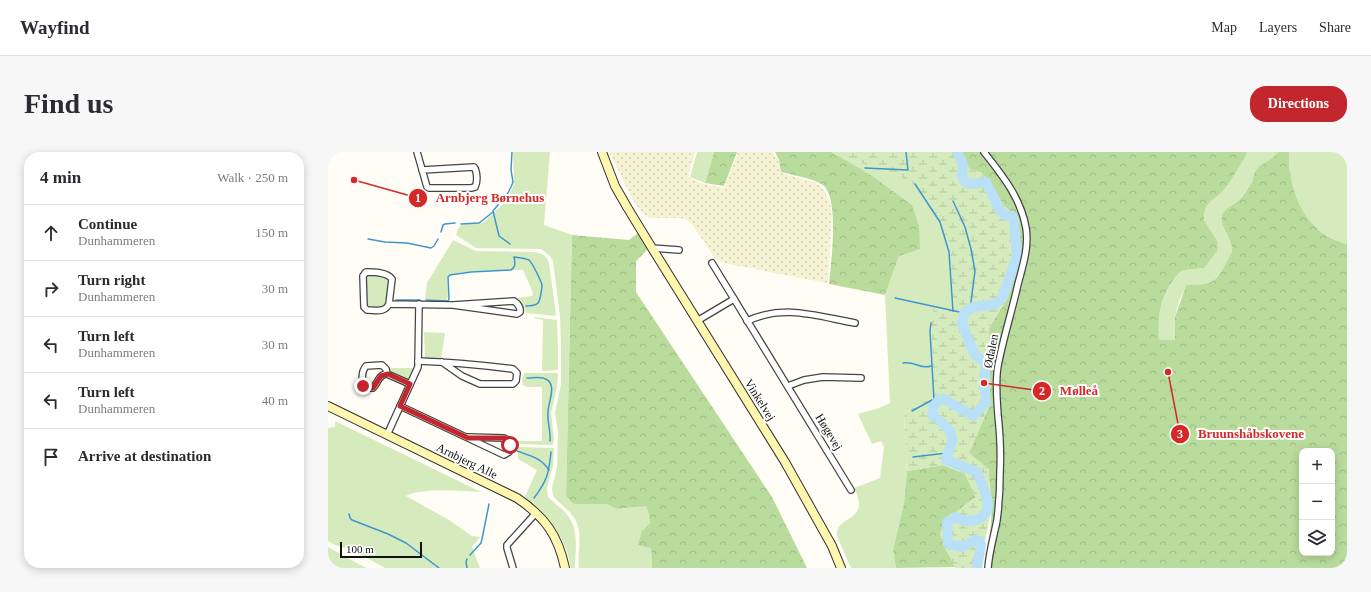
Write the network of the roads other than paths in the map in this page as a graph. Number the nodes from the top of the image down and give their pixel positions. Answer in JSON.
{"nodes":[{"id":1,"x":417,"y":152,"type":"edge"},
{"id":2,"x":602,"y":152,"type":"edge"},
{"id":3,"x":984,"y":152,"type":"edge"},
{"id":4,"x":422,"y":170,"type":"junction"},
{"id":5,"x":652,"y":248,"type":"junction"},
{"id":6,"x":679,"y":250,"type":"dead end"},
{"id":7,"x":712,"y":264,"type":"dead end"},
{"id":8,"x":734,"y":299,"type":"junction"},
{"id":9,"x":389,"y":304,"type":"junction"},
{"id":10,"x":419,"y":304,"type":"junction"},
{"id":11,"x":453,"y":305,"type":"junction"},
{"id":12,"x":697,"y":321,"type":"junction"},
{"id":13,"x":747,"y":321,"type":"junction"},
{"id":14,"x":854,"y":323,"type":"dead end"},
{"id":15,"x":418,"y":361,"type":"junction"},
{"id":16,"x":442,"y":362,"type":"junction"},
{"id":17,"x":388,"y":374,"type":"junction"},
{"id":18,"x":861,"y":378,"type":"dead end"},
{"id":19,"x":410,"y":384,"type":"junction"},
{"id":20,"x":788,"y":386,"type":"junction"},
{"id":21,"x":328,"y":406,"type":"edge"},
{"id":22,"x":400,"y":406,"type":"junction"},
{"id":23,"x":386,"y":435,"type":"junction"},
{"id":24,"x":468,"y":438,"type":"junction"},
{"id":25,"x":851,"y":490,"type":"dead end"},
{"id":26,"x":536,"y":513,"type":"junction"},
{"id":27,"x":513,"y":568,"type":"edge"},
{"id":28,"x":565,"y":568,"type":"edge"},
{"id":29,"x":841,"y":568,"type":"edge"},
{"id":30,"x":988,"y":568,"type":"edge"}],
"edges":[{"from":1,"to":4,"type":"street"},
{"from":2,"to":5,"type":"street","name":"Vinkelvej"},
{"from":3,"to":30,"type":"street","name":"Ødalen"},
{"from":4,"to":4,"type":"street"},
{"from":5,"to":6,"type":"street"},
{"from":5,"to":12,"type":"street","name":"Vinkelvej"},
{"from":7,"to":8,"type":"street","name":"Høgevej"},
{"from":8,"to":12,"type":"street"},
{"from":8,"to":13,"type":"street","name":"Høgevej"},
{"from":9,"to":9,"type":"street"},
{"from":9,"to":10,"type":"street"},
{"from":10,"to":11,"type":"street"},
{"from":10,"to":15,"type":"street"},
{"from":11,"to":11,"type":"street"},
{"from":12,"to":29,"type":"street","name":"Vinkelvej"},
{"from":13,"to":14,"type":"street"},
{"from":13,"to":20,"type":"street","name":"Høgevej"},
{"from":15,"to":16,"type":"street"},
{"from":15,"to":19,"type":"street"},
{"from":16,"to":16,"type":"street"},
{"from":17,"to":17,"type":"street"},
{"from":17,"to":19,"type":"street"},
{"from":18,"to":20,"type":"street"},
{"from":19,"to":22,"type":"street"},
{"from":20,"to":25,"type":"street","name":"Høgevej"},
{"from":21,"to":23,"type":"street","name":"Arnbjerg Alle"},
{"from":22,"to":23,"type":"street"},
{"from":22,"to":24,"type":"street"},
{"from":23,"to":26,"type":"street","name":"Arnbjerg Alle"},
{"from":24,"to":24,"type":"street"},
{"from":26,"to":27,"type":"street"},
{"from":26,"to":28,"type":"street","name":"Arnbjerg Alle"}]}
